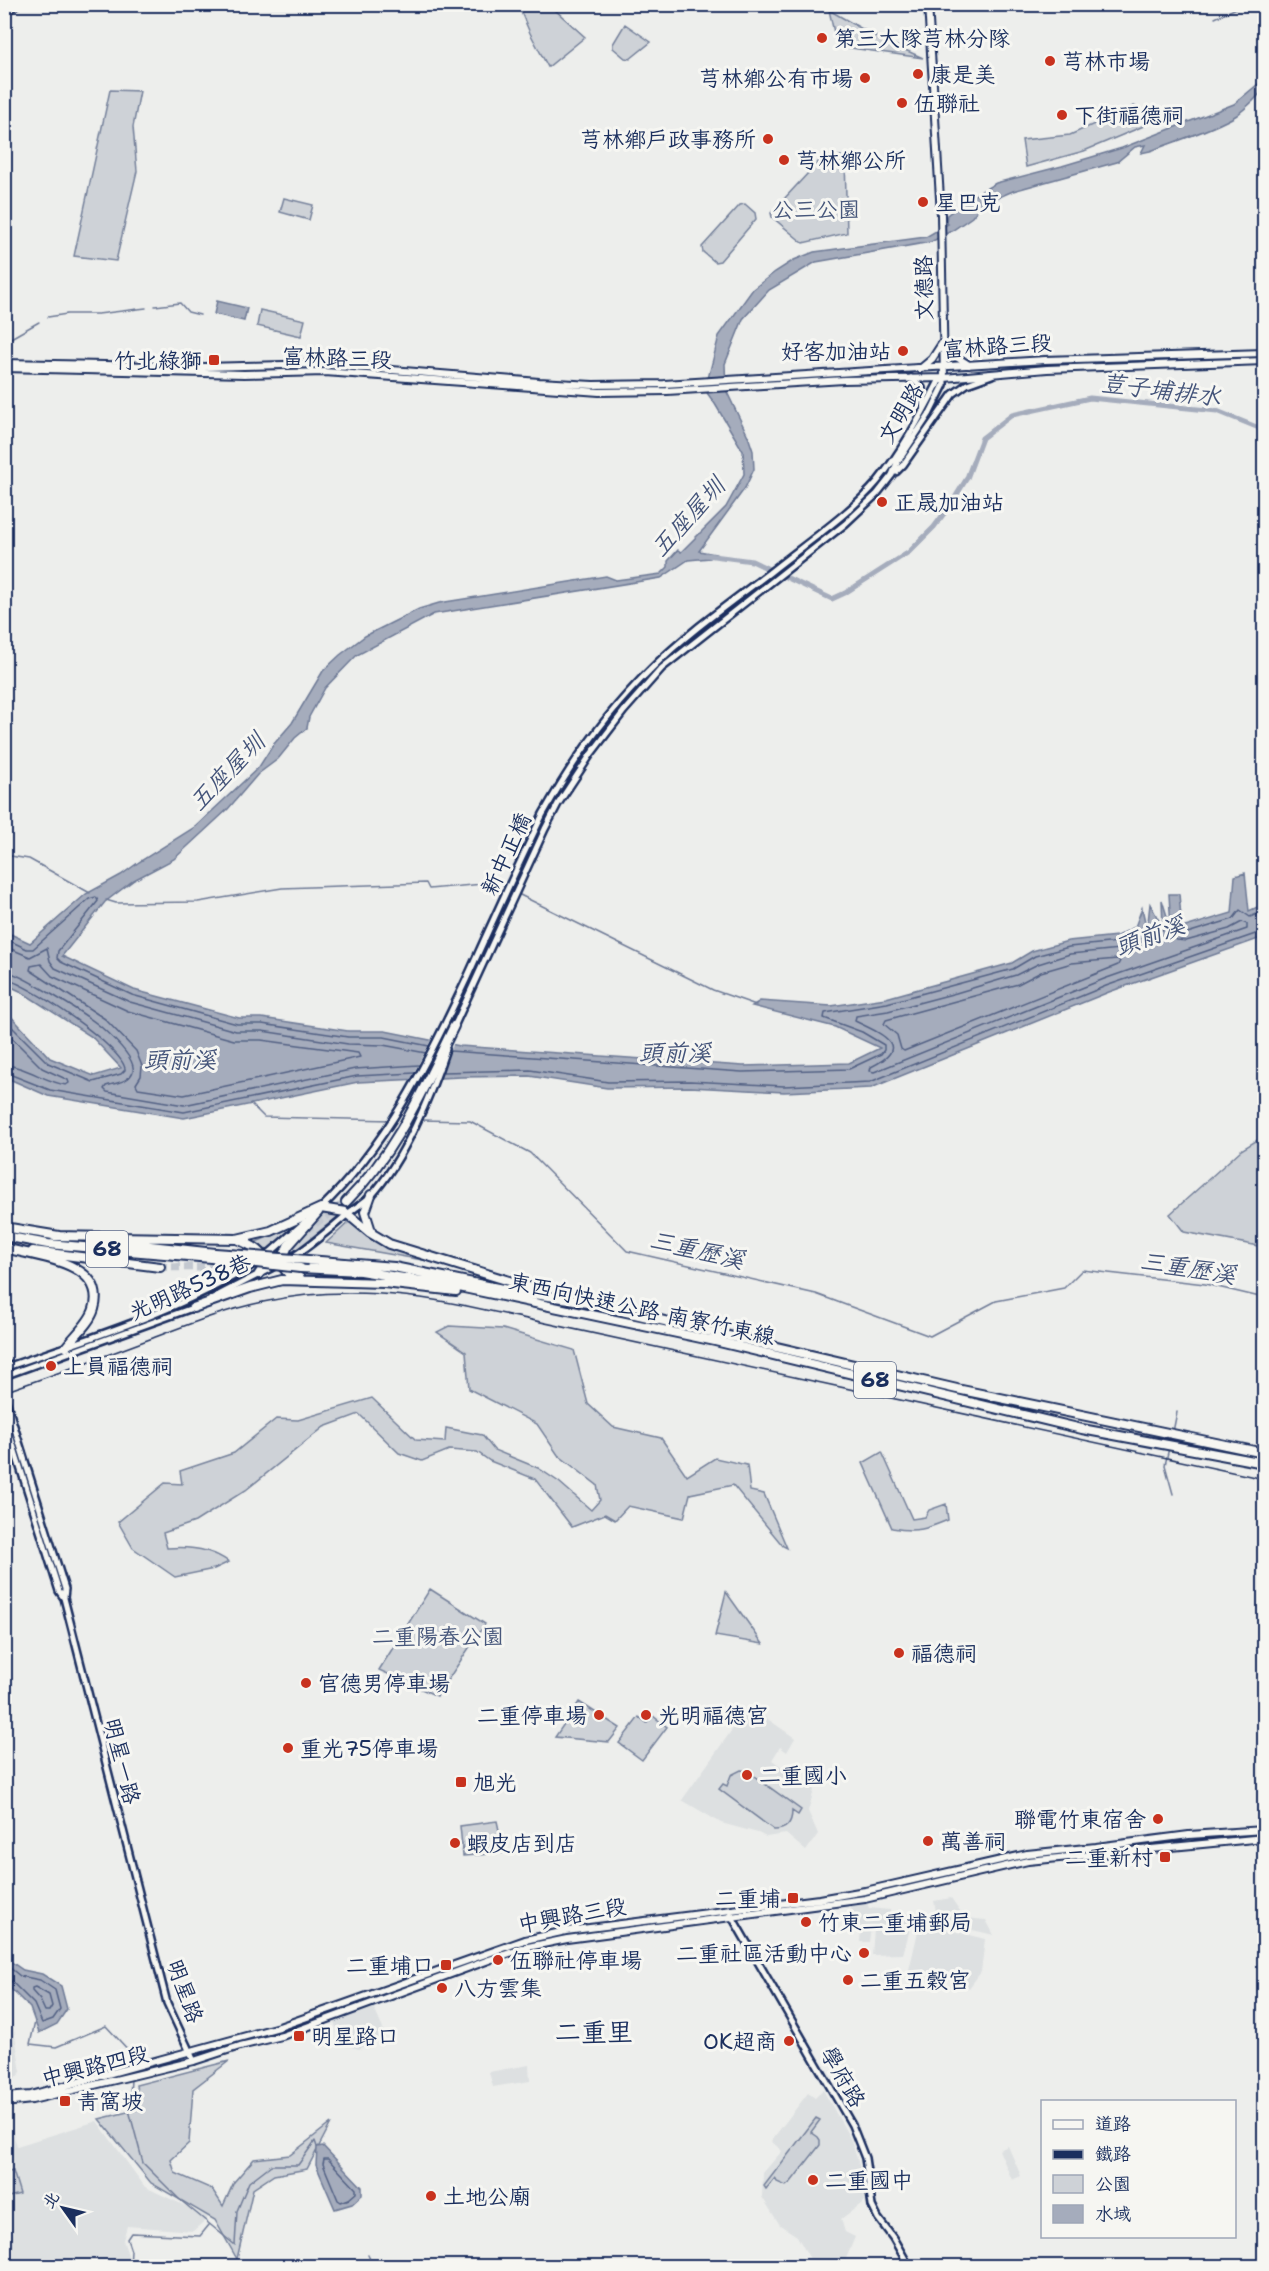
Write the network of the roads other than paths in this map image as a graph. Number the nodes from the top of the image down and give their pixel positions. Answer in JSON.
{"nodes":[{"id":1,"x":17,"y":4,"type":"edge"},
{"id":2,"x":928,"y":4,"type":"edge"},
{"id":3,"x":4,"y":13,"type":"edge"},
{"id":4,"x":943,"y":342,"type":"junction"},
{"id":5,"x":1264,"y":353,"type":"edge"},
{"id":6,"x":1264,"y":361,"type":"edge"},
{"id":7,"x":4,"y":363,"type":"edge"},
{"id":8,"x":970,"y":366,"type":"junction"},
{"id":9,"x":4,"y":368,"type":"edge"},
{"id":10,"x":944,"y":368,"type":"junction"},
{"id":11,"x":920,"y":369,"type":"junction"},
{"id":12,"x":993,"y":375,"type":"junction"},
{"id":13,"x":911,"y":378,"type":"junction"},
{"id":14,"x":944,"y":378,"type":"junction"},
{"id":15,"x":733,"y":384,"type":"junction"},
{"id":16,"x":666,"y":388,"type":"junction"},
{"id":17,"x":924,"y":409,"type":"junction"},
{"id":18,"x":892,"y":475,"type":"junction"},
{"id":19,"x":783,"y":561,"type":"joint"},
{"id":20,"x":789,"y":567,"type":"joint"},
{"id":21,"x":454,"y":1026,"type":"junction"},
{"id":22,"x":371,"y":1196,"type":"junction"},
{"id":23,"x":346,"y":1202,"type":"tunnel mouth"},
{"id":24,"x":321,"y":1208,"type":"junction"},
{"id":25,"x":348,"y":1214,"type":"junction"},
{"id":26,"x":4,"y":1227,"type":"edge"},
{"id":27,"x":373,"y":1235,"type":"junction"},
{"id":28,"x":4,"y":1236,"type":"edge"},
{"id":29,"x":54,"y":1236,"type":"junction"},
{"id":30,"x":237,"y":1239,"type":"junction"},
{"id":31,"x":4,"y":1248,"type":"edge"},
{"id":32,"x":213,"y":1255,"type":"junction"},
{"id":33,"x":265,"y":1257,"type":"junction"},
{"id":34,"x":280,"y":1264,"type":"junction"},
{"id":35,"x":160,"y":1268,"type":"tunnel mouth"},
{"id":36,"x":259,"y":1275,"type":"junction"},
{"id":37,"x":306,"y":1281,"type":"junction"},
{"id":38,"x":487,"y":1294,"type":"junction"},
{"id":39,"x":570,"y":1299,"type":"junction"},
{"id":40,"x":193,"y":1308,"type":"junction"},
{"id":41,"x":66,"y":1347,"type":"junction"},
{"id":42,"x":4,"y":1368,"type":"edge"},
{"id":43,"x":4,"y":1376,"type":"edge"},
{"id":44,"x":4,"y":1394,"type":"edge"},
{"id":45,"x":4,"y":1416,"type":"edge"},
{"id":46,"x":1264,"y":1453,"type":"edge"},
{"id":47,"x":1264,"y":1463,"type":"edge"},
{"id":48,"x":64,"y":1598,"type":"junction"},
{"id":49,"x":1264,"y":1830,"type":"edge"},
{"id":50,"x":1264,"y":1838,"type":"edge"},
{"id":51,"x":731,"y":1914,"type":"junction"},
{"id":52,"x":148,"y":1932,"type":"joint"},
{"id":53,"x":191,"y":2051,"type":"junction"},
{"id":54,"x":194,"y":2061,"type":"junction"},
{"id":55,"x":4,"y":2097,"type":"edge"},
{"id":56,"x":4,"y":2103,"type":"edge"},
{"id":57,"x":909,"y":2266,"type":"edge"}],
"edges":[{"from":1,"to":3,"type":"main road"},
{"from":2,"to":4,"type":"main road","name":"文德路"},
{"from":4,"to":8,"type":"main road"},
{"from":4,"to":10,"type":"main road","name":"文德路"},
{"from":4,"to":11,"type":"main road"},
{"from":5,"to":8,"type":"main road","name":"富林路三段"},
{"from":6,"to":12,"type":"main road","name":"富林路三段"},
{"from":7,"to":16,"type":"main road","name":"富林路三段"},
{"from":8,"to":10,"type":"main road","name":"富林路三段"},
{"from":9,"to":16,"type":"main road","name":"富林路三段"},
{"from":10,"to":11,"type":"main road","name":"富林路三段"},
{"from":10,"to":14,"type":"main road","name":"文德路"},
{"from":11,"to":15,"type":"main road","name":"富林路三段"},
{"from":12,"to":14,"type":"main road","name":"富林路三段"},
{"from":12,"to":18,"type":"street"},
{"from":13,"to":14,"type":"main road","name":"富林路三段"},
{"from":13,"to":15,"type":"main road","name":"富林路三段"},
{"from":13,"to":17,"type":"street"},
{"from":14,"to":17,"type":"street","name":"文明路"},
{"from":14,"to":18,"type":"street","name":"文明路"},
{"from":15,"to":16,"type":"main road"},
{"from":17,"to":19,"type":"street","name":"文明路"},
{"from":18,"to":20,"type":"street","name":"文明路"},
{"from":19,"to":24,"type":"street","name":"新中正橋"},
{"from":20,"to":21,"type":"street","name":"新中正橋"},
{"from":21,"to":22,"type":"street","name":"新中正橋"},
{"from":21,"to":23,"type":"highway"},
{"from":22,"to":25,"type":"street","name":"光明路538巷"},
{"from":22,"to":27,"type":"highway"},
{"from":24,"to":25,"type":"highway"},
{"from":24,"to":30,"type":"highway"},
{"from":24,"to":33,"type":"street","name":"光明路538巷"},
{"from":24,"to":34,"type":"highway"},
{"from":25,"to":27,"type":"highway"},
{"from":25,"to":34,"type":"street","name":"光明路538巷"},
{"from":26,"to":29,"type":"highway","name":"東西向快速公路 南寮竹東線","number":"68"},
{"from":27,"to":39,"type":"highway"},
{"from":28,"to":32,"type":"highway","name":"東西向快速公路 南寮竹東線","number":"68"},
{"from":29,"to":30,"type":"highway"},
{"from":29,"to":32,"type":"highway","name":"東西向快速公路 南寮竹東線","number":"68"},
{"from":30,"to":33,"type":"highway"},
{"from":31,"to":35,"type":"highway"},
{"from":31,"to":41,"type":"highway"},
{"from":32,"to":38,"type":"highway","name":"東西向快速公路 南寮竹東線","number":"68","bridge":true},
{"from":32,"to":39,"type":"highway","name":"東西向快速公路 南寮竹東線","number":"68","bridge":true},
{"from":33,"to":36,"type":"highway"},
{"from":33,"to":41,"type":"street","name":"光明路538巷"},
{"from":34,"to":36,"type":"street","name":"光明路538巷"},
{"from":34,"to":37,"type":"highway"},
{"from":36,"to":40,"type":"street","name":"光明路538巷"},
{"from":37,"to":38,"type":"highway"},
{"from":37,"to":40,"type":"highway"},
{"from":38,"to":47,"type":"highway","name":"東西向快速公路 南寮竹東線","number":"68"},
{"from":39,"to":46,"type":"highway","name":"東西向快速公路 南寮竹東線","number":"68"},
{"from":40,"to":43,"type":"street","name":"光明路538巷"},
{"from":41,"to":42,"type":"street","name":"光明路538巷"},
{"from":44,"to":48,"type":"street","name":"明星一路"},
{"from":45,"to":48,"type":"street","name":"明星一路"},
{"from":48,"to":52,"type":"street","name":"明星一路"},
{"from":49,"to":51,"type":"main road","name":"中興路三段"},
{"from":50,"to":51,"type":"main road","name":"中興路三段"},
{"from":51,"to":53,"type":"main road","name":"中興路三段"},
{"from":51,"to":54,"type":"main road","name":"中興路三段"},
{"from":51,"to":57,"type":"street","name":"學府路"},
{"from":52,"to":53,"type":"street","name":"明星路"},
{"from":53,"to":54,"type":"street","name":"明星路"},
{"from":53,"to":55,"type":"main road","name":"中興路四段"},
{"from":54,"to":56,"type":"main road","name":"中興路四段"}]}
